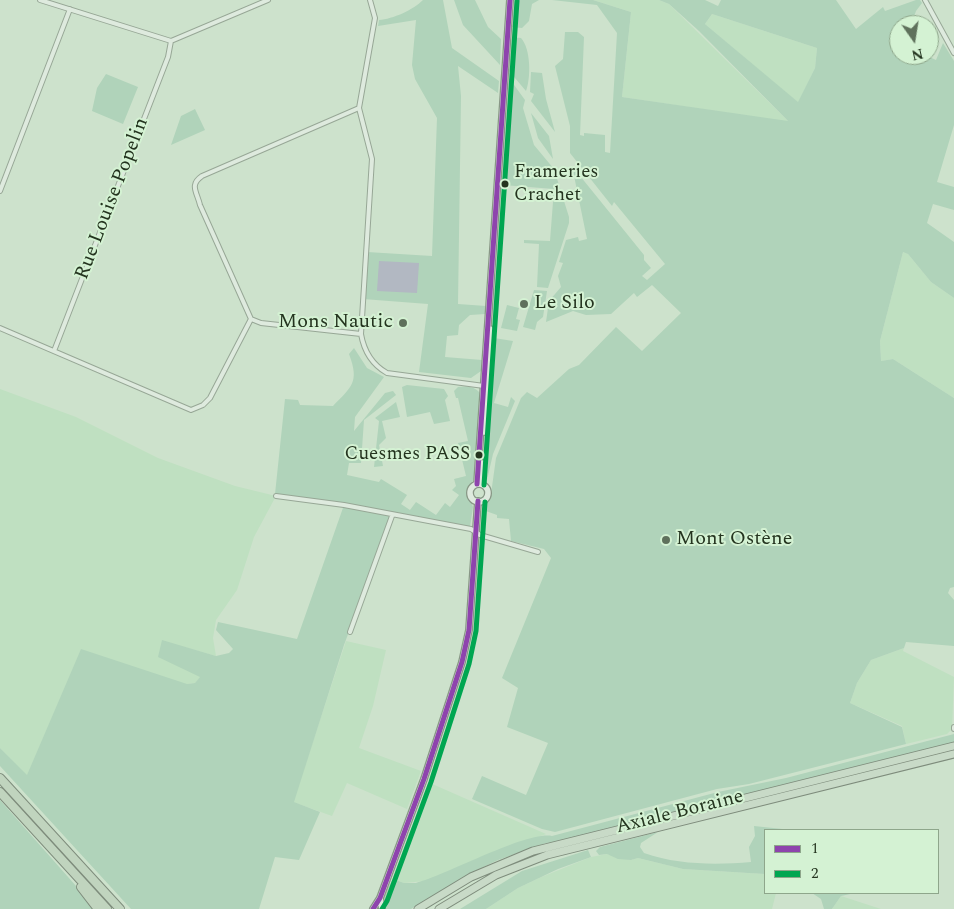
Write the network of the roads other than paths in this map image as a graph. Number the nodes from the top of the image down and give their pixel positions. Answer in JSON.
{"nodes":[{"id":1,"x":40,"y":0,"type":"edge"},
{"id":2,"x":268,"y":0,"type":"edge"},
{"id":3,"x":370,"y":0,"type":"edge"},
{"id":4,"x":510,"y":0,"type":"edge"},
{"id":5,"x":925,"y":0,"type":"edge"},
{"id":6,"x":70,"y":9,"type":"junction"},
{"id":7,"x":170,"y":41,"type":"junction"},
{"id":8,"x":954,"y":53,"type":"edge"},
{"id":9,"x":360,"y":108,"type":"junction"},
{"id":10,"x":0,"y":190,"type":"edge"},
{"id":11,"x":251,"y":319,"type":"junction"},
{"id":12,"x":0,"y":328,"type":"edge"},
{"id":13,"x":361,"y":334,"type":"junction"},
{"id":14,"x":54,"y":351,"type":"junction"},
{"id":15,"x":485,"y":386,"type":"junction"},
{"id":16,"x":480,"y":484,"type":"junction"},
{"id":17,"x":276,"y":496,"type":"dead end"},
{"id":18,"x":478,"y":501,"type":"junction"},
{"id":19,"x":392,"y":516,"type":"junction"},
{"id":20,"x":476,"y":532,"type":"junction"},
{"id":21,"x":538,"y":552,"type":"dead end"},
{"id":22,"x":350,"y":632,"type":"dead end"},
{"id":23,"x":954,"y":746,"type":"edge"},
{"id":24,"x":954,"y":754,"type":"edge"},
{"id":25,"x":0,"y":778,"type":"edge"},
{"id":26,"x":0,"y":792,"type":"edge"},
{"id":27,"x":70,"y":868,"type":"junction"},
{"id":28,"x":380,"y":898,"type":"junction"},
{"id":29,"x":98,"y":909,"type":"edge"},
{"id":30,"x":107,"y":909,"type":"edge"},
{"id":31,"x":120,"y":909,"type":"edge"},
{"id":32,"x":373,"y":909,"type":"edge"},
{"id":33,"x":382,"y":909,"type":"edge"},
{"id":34,"x":418,"y":909,"type":"edge"},
{"id":35,"x":439,"y":909,"type":"edge"}],
"edges":[{"from":1,"to":6,"type":"street"},
{"from":2,"to":7,"type":"street"},
{"from":3,"to":9,"type":"street"},
{"from":4,"to":15,"type":"main road"},
{"from":5,"to":8,"type":"street"},
{"from":6,"to":7,"type":"street"},
{"from":6,"to":10,"type":"street"},
{"from":7,"to":14,"type":"street","name":"Rue Louise Popelin"},
{"from":9,"to":11,"type":"street"},
{"from":9,"to":13,"type":"street"},
{"from":11,"to":13,"type":"street"},
{"from":11,"to":14,"type":"street"},
{"from":12,"to":14,"type":"street"},
{"from":13,"to":15,"type":"street"},
{"from":15,"to":16,"type":"main road"},
{"from":16,"to":18,"type":"main road"},
{"from":16,"to":18,"type":"main road"},
{"from":17,"to":19,"type":"street"},
{"from":18,"to":20,"type":"main road"},
{"from":19,"to":20,"type":"street"},
{"from":19,"to":22,"type":"street"},
{"from":20,"to":21,"type":"street"},
{"from":20,"to":28,"type":"main road"},
{"from":23,"to":34,"type":"highway","name":"Axiale Boraine"},
{"from":24,"to":35,"type":"highway","name":"Axiale Boraine"},
{"from":25,"to":31,"type":"highway"},
{"from":26,"to":27,"type":"highway"},
{"from":27,"to":29,"type":"highway"},
{"from":27,"to":30,"type":"highway"},
{"from":28,"to":32,"type":"main road"},
{"from":28,"to":33,"type":"main road"}]}
